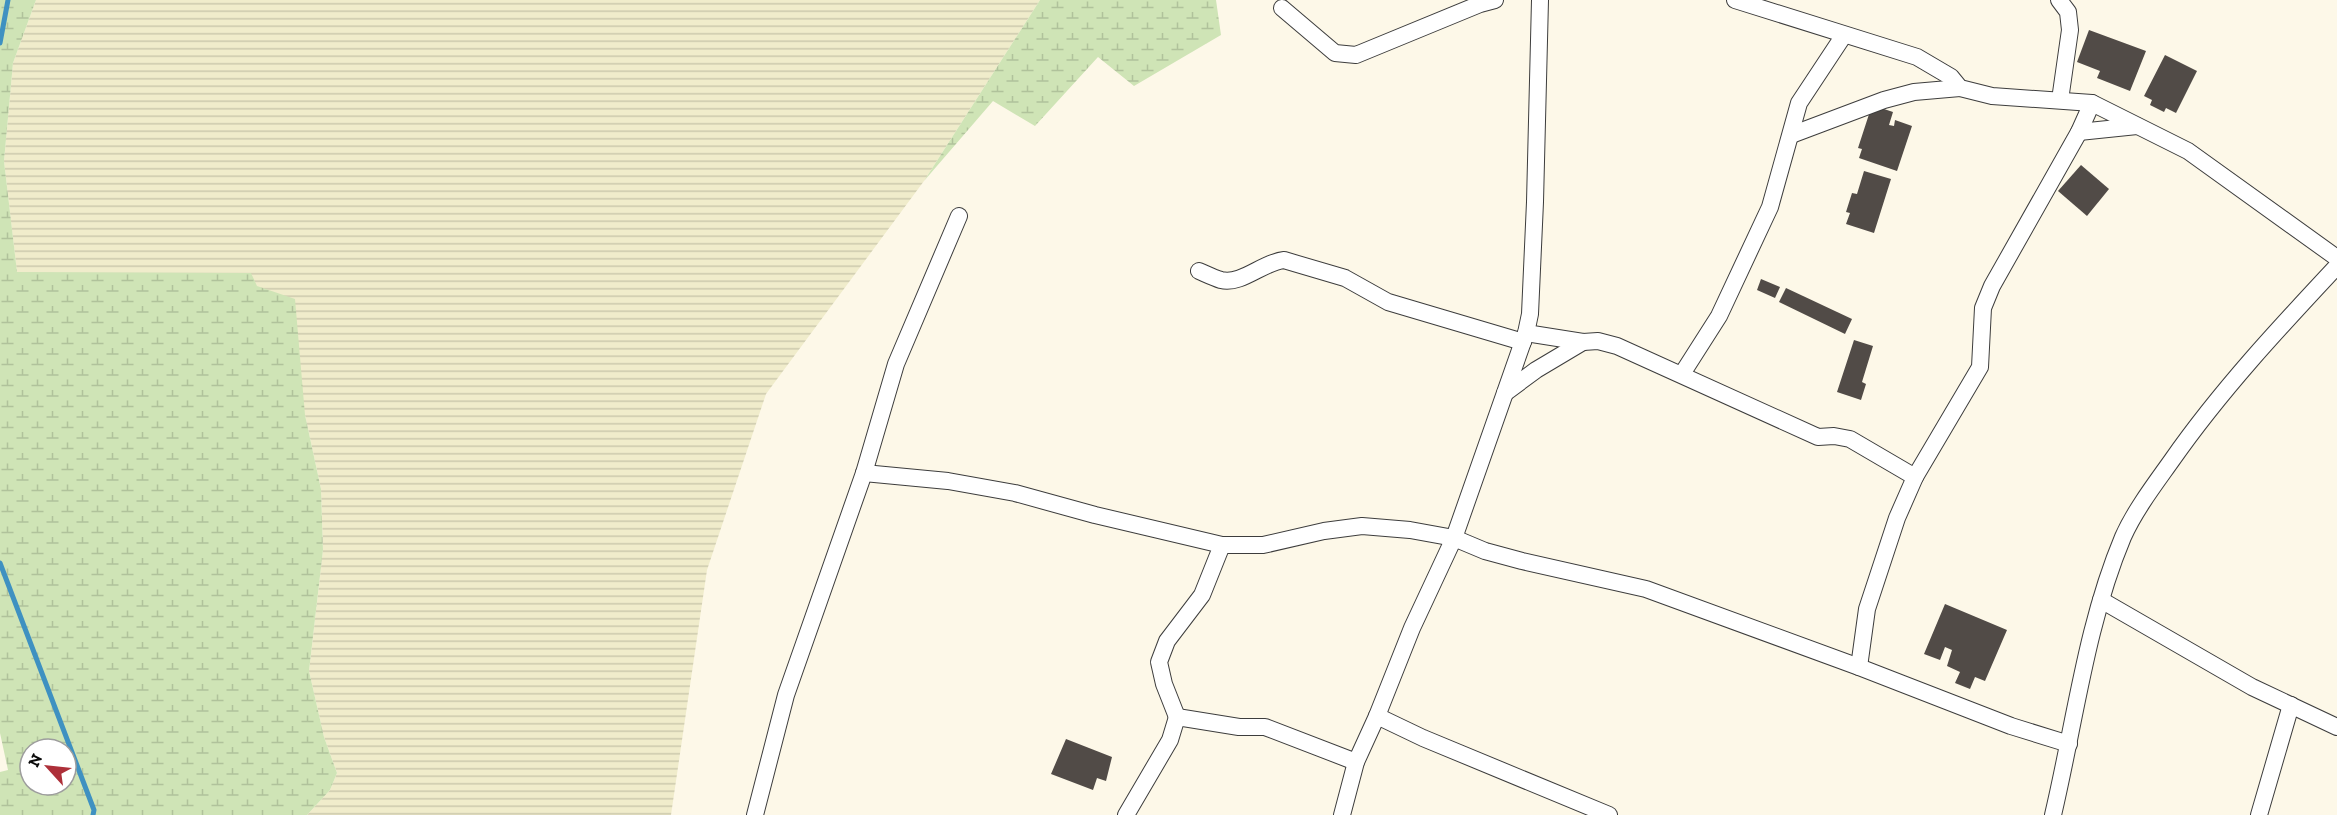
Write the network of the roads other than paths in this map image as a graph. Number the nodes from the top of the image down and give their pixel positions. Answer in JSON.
{"nodes":[{"id":1,"x":1495,"y":0,"type":"edge"},
{"id":2,"x":1540,"y":0,"type":"edge"},
{"id":3,"x":1735,"y":0,"type":"edge"},
{"id":4,"x":2059,"y":0,"type":"edge"},
{"id":5,"x":1282,"y":8,"type":"dead end"},
{"id":6,"x":1844,"y":35,"type":"junction"},
{"id":7,"x":1960,"y":88,"type":"junction"},
{"id":8,"x":2060,"y":100,"type":"junction"},
{"id":9,"x":2092,"y":103,"type":"junction"},
{"id":10,"x":2139,"y":126,"type":"junction"},
{"id":11,"x":2079,"y":132,"type":"junction"},
{"id":12,"x":1791,"y":135,"type":"junction"},
{"id":13,"x":959,"y":216,"type":"dead end"},
{"id":14,"x":2337,"y":258,"type":"edge"},
{"id":15,"x":2337,"y":266,"type":"edge"},
{"id":16,"x":1199,"y":271,"type":"dead end"},
{"id":17,"x":1525,"y":338,"type":"junction"},
{"id":18,"x":1583,"y":342,"type":"junction"},
{"id":19,"x":1682,"y":374,"type":"junction"},
{"id":20,"x":1505,"y":393,"type":"junction"},
{"id":21,"x":864,"y":473,"type":"junction"},
{"id":22,"x":1915,"y":477,"type":"junction"},
{"id":23,"x":1454,"y":538,"type":"junction"},
{"id":24,"x":1222,"y":544,"type":"junction"},
{"id":25,"x":2101,"y":600,"type":"junction"},
{"id":26,"x":1859,"y":667,"type":"junction"},
{"id":27,"x":2291,"y":705,"type":"junction"},
{"id":28,"x":1377,"y":716,"type":"junction"},
{"id":29,"x":1176,"y":717,"type":"junction"},
{"id":30,"x":2337,"y":727,"type":"edge"},
{"id":31,"x":2069,"y":744,"type":"junction"},
{"id":32,"x":1356,"y":762,"type":"junction"},
{"id":33,"x":755,"y":815,"type":"edge"},
{"id":34,"x":1126,"y":815,"type":"edge"},
{"id":35,"x":1342,"y":815,"type":"edge"},
{"id":36,"x":1609,"y":815,"type":"edge"},
{"id":37,"x":2053,"y":815,"type":"edge"},
{"id":38,"x":2259,"y":815,"type":"edge"}],
"edges":[{"from":1,"to":5,"type":"street"},
{"from":2,"to":17,"type":"street"},
{"from":3,"to":6,"type":"street"},
{"from":4,"to":8,"type":"street"},
{"from":6,"to":7,"type":"street"},
{"from":6,"to":12,"type":"street"},
{"from":7,"to":8,"type":"street"},
{"from":7,"to":12,"type":"street"},
{"from":8,"to":9,"type":"street"},
{"from":9,"to":10,"type":"street"},
{"from":9,"to":11,"type":"street"},
{"from":10,"to":11,"type":"street"},
{"from":10,"to":14,"type":"street"},
{"from":11,"to":22,"type":"street"},
{"from":12,"to":19,"type":"street"},
{"from":13,"to":21,"type":"street"},
{"from":15,"to":25,"type":"street"},
{"from":16,"to":17,"type":"street"},
{"from":17,"to":18,"type":"street"},
{"from":17,"to":20,"type":"street"},
{"from":18,"to":19,"type":"street"},
{"from":18,"to":20,"type":"street"},
{"from":19,"to":22,"type":"street"},
{"from":20,"to":23,"type":"street"},
{"from":21,"to":24,"type":"street"},
{"from":21,"to":33,"type":"street"},
{"from":22,"to":26,"type":"street"},
{"from":23,"to":24,"type":"street"},
{"from":23,"to":26,"type":"street"},
{"from":23,"to":28,"type":"street"},
{"from":24,"to":29,"type":"street"},
{"from":25,"to":27,"type":"street"},
{"from":25,"to":31,"type":"street"},
{"from":26,"to":31,"type":"street"},
{"from":27,"to":30,"type":"street"},
{"from":27,"to":38,"type":"street"},
{"from":28,"to":32,"type":"street"},
{"from":28,"to":36,"type":"street"},
{"from":29,"to":32,"type":"street"},
{"from":29,"to":34,"type":"street"},
{"from":31,"to":37,"type":"street"},
{"from":32,"to":35,"type":"street"}]}
